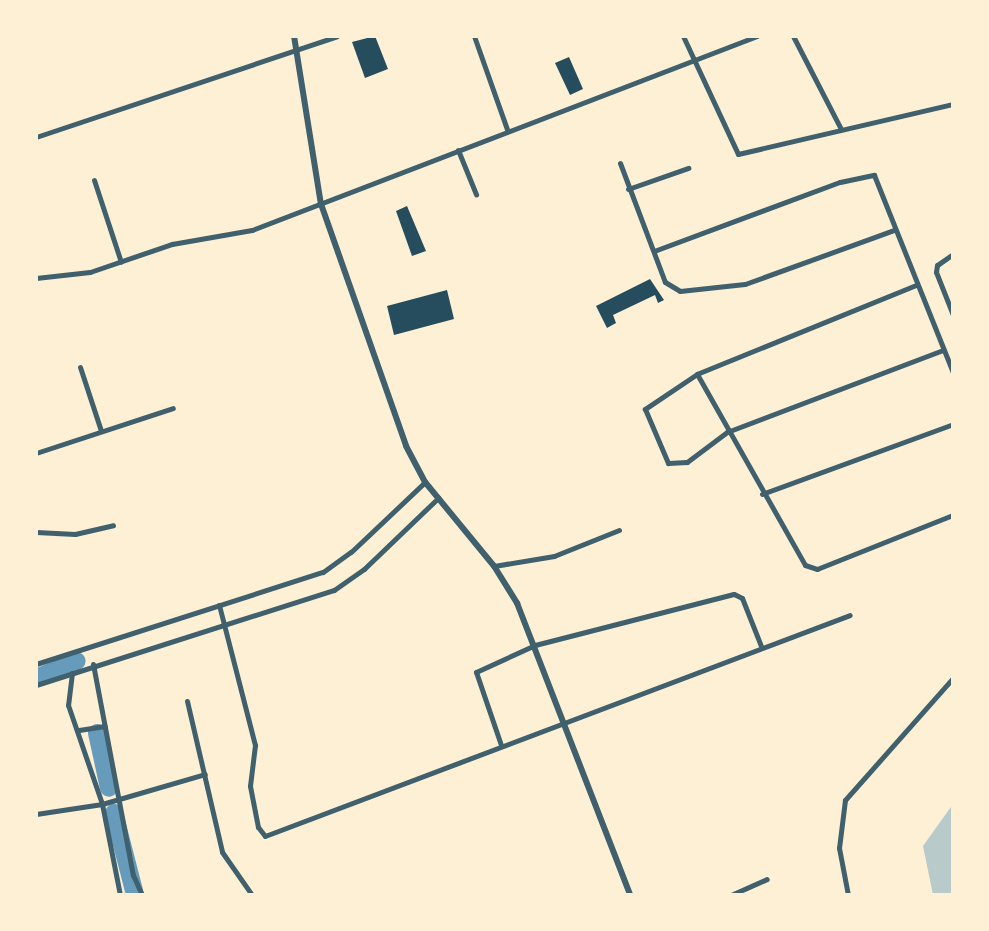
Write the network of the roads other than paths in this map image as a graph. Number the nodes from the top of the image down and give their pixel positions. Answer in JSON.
{"nodes":[{"id":1,"x":294,"y":36,"type":"edge"},
{"id":2,"x":337,"y":36,"type":"edge"},
{"id":3,"x":474,"y":36,"type":"edge"},
{"id":4,"x":683,"y":36,"type":"edge"},
{"id":5,"x":757,"y":36,"type":"edge"},
{"id":6,"x":793,"y":36,"type":"edge"},
{"id":7,"x":296,"y":49,"type":"junction"},
{"id":8,"x":694,"y":59,"type":"junction"},
{"id":9,"x":953,"y":104,"type":"edge"},
{"id":10,"x":841,"y":129,"type":"junction"},
{"id":11,"x":507,"y":130,"type":"junction"},
{"id":12,"x":36,"y":137,"type":"edge"},
{"id":13,"x":458,"y":150,"type":"junction"},
{"id":14,"x":620,"y":163,"type":"dead end"},
{"id":15,"x":688,"y":168,"type":"dead end"},
{"id":16,"x":94,"y":180,"type":"dead end"},
{"id":17,"x":628,"y":189,"type":"junction"},
{"id":18,"x":476,"y":194,"type":"dead end"},
{"id":19,"x":321,"y":204,"type":"junction"},
{"id":20,"x":894,"y":230,"type":"junction"},
{"id":21,"x":654,"y":251,"type":"junction"},
{"id":22,"x":953,"y":254,"type":"edge"},
{"id":23,"x":121,"y":262,"type":"junction"},
{"id":24,"x":36,"y":278,"type":"edge"},
{"id":25,"x":916,"y":285,"type":"junction"},
{"id":26,"x":953,"y":315,"type":"edge"},
{"id":27,"x":943,"y":350,"type":"junction"},
{"id":28,"x":80,"y":367,"type":"dead end"},
{"id":29,"x":953,"y":373,"type":"edge"},
{"id":30,"x":697,"y":374,"type":"junction"},
{"id":31,"x":173,"y":408,"type":"dead end"},
{"id":32,"x":953,"y":424,"type":"edge"},
{"id":33,"x":101,"y":431,"type":"junction"},
{"id":34,"x":727,"y":432,"type":"junction"},
{"id":35,"x":36,"y":453,"type":"edge"},
{"id":36,"x":425,"y":482,"type":"junction"},
{"id":37,"x":762,"y":494,"type":"junction"},
{"id":38,"x":438,"y":498,"type":"junction"},
{"id":39,"x":953,"y":515,"type":"edge"},
{"id":40,"x":113,"y":525,"type":"dead end"},
{"id":41,"x":619,"y":530,"type":"dead end"},
{"id":42,"x":36,"y":532,"type":"edge"},
{"id":43,"x":494,"y":566,"type":"junction"},
{"id":44,"x":219,"y":605,"type":"junction"},
{"id":45,"x":850,"y":615,"type":"dead end"},
{"id":46,"x":222,"y":624,"type":"junction"},
{"id":47,"x":535,"y":645,"type":"junction"},
{"id":48,"x":761,"y":646,"type":"junction"},
{"id":49,"x":36,"y":664,"type":"edge"},
{"id":50,"x":93,"y":664,"type":"junction"},
{"id":51,"x":72,"y":672,"type":"junction"},
{"id":52,"x":953,"y":678,"type":"edge"},
{"id":53,"x":36,"y":685,"type":"edge"},
{"id":54,"x":187,"y":701,"type":"dead end"},
{"id":55,"x":561,"y":724,"type":"junction"},
{"id":56,"x":105,"y":726,"type":"junction"},
{"id":57,"x":79,"y":730,"type":"junction"},
{"id":58,"x":501,"y":745,"type":"junction"},
{"id":59,"x":205,"y":774,"type":"junction"},
{"id":60,"x":122,"y":798,"type":"junction"},
{"id":61,"x":102,"y":804,"type":"junction"},
{"id":62,"x":36,"y":814,"type":"edge"},
{"id":63,"x":767,"y":879,"type":"dead end"},
{"id":64,"x":120,"y":895,"type":"edge"},
{"id":65,"x":142,"y":895,"type":"edge"},
{"id":66,"x":252,"y":895,"type":"edge"},
{"id":67,"x":630,"y":895,"type":"edge"},
{"id":68,"x":731,"y":895,"type":"edge"},
{"id":69,"x":848,"y":895,"type":"edge"}],
"edges":[{"from":1,"to":7,"type":"street"},
{"from":2,"to":7,"type":"street"},
{"from":3,"to":11,"type":"street"},
{"from":4,"to":8,"type":"street"},
{"from":5,"to":8,"type":"street"},
{"from":6,"to":10,"type":"street"},
{"from":7,"to":12,"type":"street"},
{"from":7,"to":19,"type":"street"},
{"from":8,"to":10,"type":"street"},
{"from":8,"to":11,"type":"street"},
{"from":9,"to":10,"type":"street"},
{"from":11,"to":13,"type":"street"},
{"from":13,"to":18,"type":"street"},
{"from":13,"to":19,"type":"street"},
{"from":14,"to":17,"type":"street"},
{"from":15,"to":17,"type":"street"},
{"from":16,"to":23,"type":"street"},
{"from":17,"to":21,"type":"street"},
{"from":19,"to":23,"type":"street"},
{"from":19,"to":36,"type":"street"},
{"from":20,"to":21,"type":"street"},
{"from":20,"to":21,"type":"street"},
{"from":20,"to":25,"type":"street"},
{"from":22,"to":26,"type":"street"},
{"from":23,"to":24,"type":"street"},
{"from":25,"to":27,"type":"street"},
{"from":25,"to":30,"type":"street"},
{"from":27,"to":29,"type":"street"},
{"from":27,"to":34,"type":"street"},
{"from":28,"to":33,"type":"street"},
{"from":30,"to":34,"type":"street"},
{"from":30,"to":34,"type":"street"},
{"from":31,"to":33,"type":"street"},
{"from":32,"to":37,"type":"street"},
{"from":33,"to":35,"type":"street"},
{"from":34,"to":37,"type":"street"},
{"from":36,"to":38,"type":"street"},
{"from":36,"to":44,"type":"street"},
{"from":37,"to":39,"type":"street"},
{"from":38,"to":43,"type":"street"},
{"from":38,"to":46,"type":"street"},
{"from":40,"to":42,"type":"street"},
{"from":41,"to":43,"type":"street"},
{"from":43,"to":47,"type":"street"},
{"from":44,"to":46,"type":"street"},
{"from":44,"to":49,"type":"street"},
{"from":45,"to":48,"type":"street"},
{"from":46,"to":50,"type":"street"},
{"from":46,"to":58,"type":"street"},
{"from":47,"to":48,"type":"street"},
{"from":47,"to":55,"type":"street"},
{"from":47,"to":58,"type":"street"},
{"from":48,"to":55,"type":"street"},
{"from":50,"to":51,"type":"street"},
{"from":50,"to":56,"type":"street"},
{"from":51,"to":53,"type":"street"},
{"from":51,"to":57,"type":"street"},
{"from":52,"to":69,"type":"street"},
{"from":54,"to":59,"type":"street"},
{"from":55,"to":58,"type":"street"},
{"from":55,"to":67,"type":"street"},
{"from":56,"to":57,"type":"street"},
{"from":56,"to":60,"type":"street"},
{"from":57,"to":61,"type":"street"},
{"from":59,"to":60,"type":"street"},
{"from":59,"to":66,"type":"street"},
{"from":60,"to":61,"type":"street"},
{"from":60,"to":65,"type":"street"},
{"from":61,"to":62,"type":"street"},
{"from":61,"to":64,"type":"street"},
{"from":63,"to":68,"type":"street"}]}
